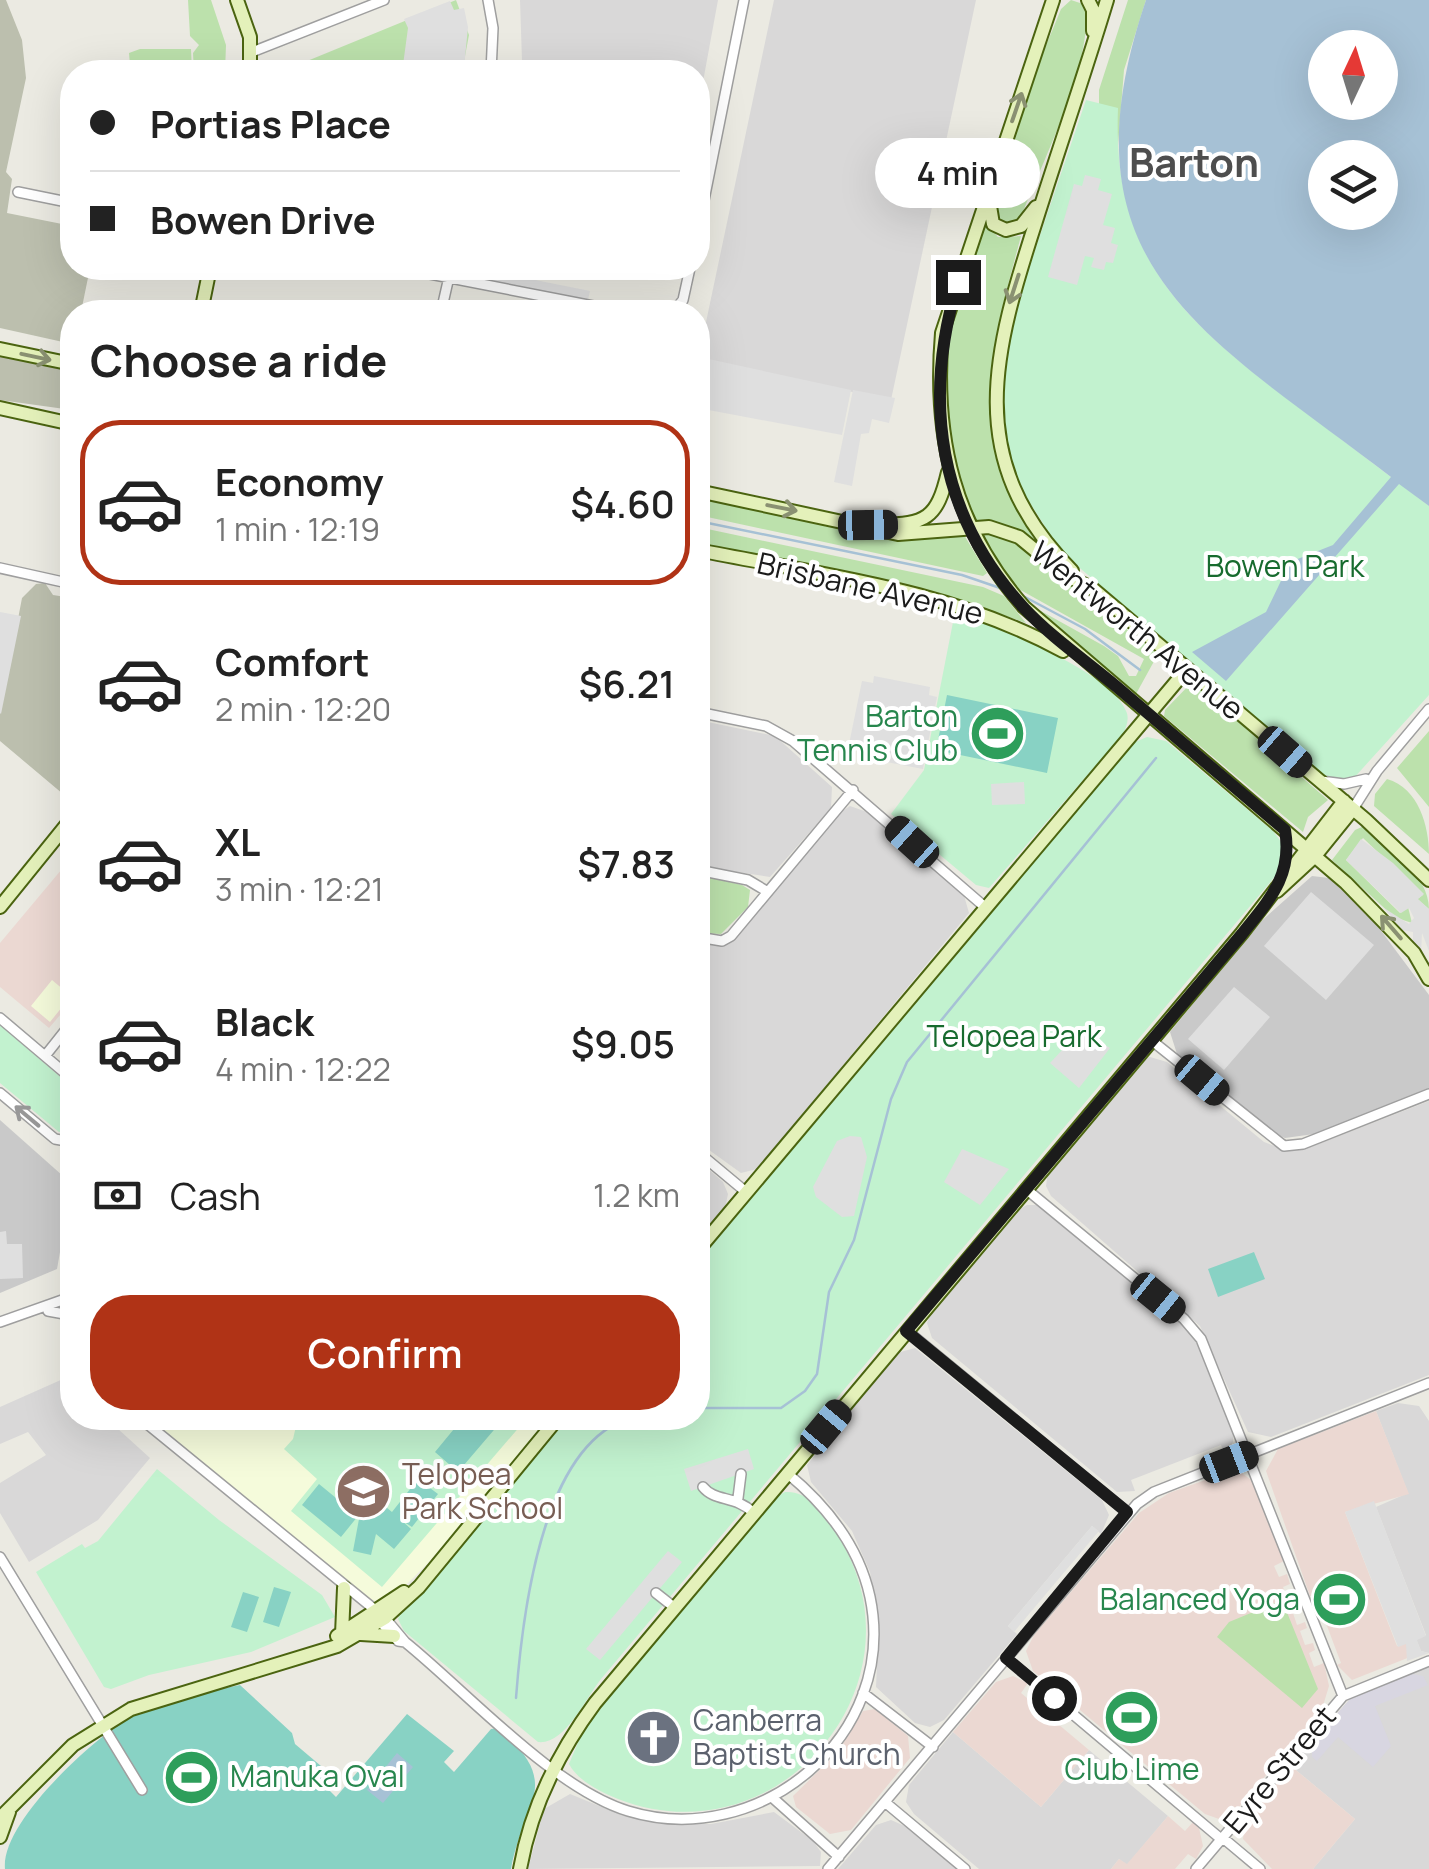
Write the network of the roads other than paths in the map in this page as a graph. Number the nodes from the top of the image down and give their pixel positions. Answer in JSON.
{"nodes":[{"id":1,"x":236,"y":0,"type":"edge"},
{"id":2,"x":384,"y":0,"type":"edge"},
{"id":3,"x":488,"y":0,"type":"edge"},
{"id":4,"x":744,"y":0,"type":"edge"},
{"id":5,"x":1053,"y":0,"type":"edge"},
{"id":6,"x":1062,"y":0,"type":"edge"},
{"id":7,"x":1088,"y":0,"type":"edge"},
{"id":8,"x":1108,"y":0,"type":"edge"},
{"id":9,"x":1047,"y":18,"type":"junction"},
{"id":10,"x":252,"y":52,"type":"junction"},
{"id":11,"x":1091,"y":55,"type":"junction"},
{"id":12,"x":251,"y":60,"type":"edge"},
{"id":13,"x":492,"y":60,"type":"edge"},
{"id":14,"x":710,"y":170,"type":"edge"},
{"id":15,"x":990,"y":188,"type":"junction"},
{"id":16,"x":18,"y":192,"type":"dead end"},
{"id":17,"x":1044,"y":196,"type":"junction"},
{"id":18,"x":60,"y":201,"type":"edge"},
{"id":19,"x":485,"y":280,"type":"edge"},
{"id":20,"x":572,"y":300,"type":"edge"},
{"id":21,"x":0,"y":350,"type":"edge"},
{"id":22,"x":60,"y":362,"type":"edge"},
{"id":23,"x":0,"y":408,"type":"edge"},
{"id":24,"x":60,"y":420,"type":"edge"},
{"id":25,"x":948,"y":471,"type":"junction"},
{"id":26,"x":710,"y":493,"type":"edge"},
{"id":27,"x":868,"y":525,"type":"junction"},
{"id":28,"x":968,"y":526,"type":"junction"},
{"id":29,"x":710,"y":552,"type":"edge"},
{"id":30,"x":0,"y":568,"type":"edge"},
{"id":31,"x":60,"y":581,"type":"edge"},
{"id":32,"x":1093,"y":589,"type":"junction"},
{"id":33,"x":1092,"y":666,"type":"junction"},
{"id":34,"x":1187,"y":669,"type":"junction"},
{"id":35,"x":1429,"y":709,"type":"edge"},
{"id":36,"x":710,"y":714,"type":"edge"},
{"id":37,"x":1148,"y":716,"type":"junction"},
{"id":38,"x":1377,"y":771,"type":"junction"},
{"id":39,"x":1366,"y":779,"type":"junction"},
{"id":40,"x":1318,"y":781,"type":"junction"},
{"id":41,"x":854,"y":790,"type":"junction"},
{"id":42,"x":1348,"y":805,"type":"junction"},
{"id":43,"x":1285,"y":830,"type":"junction"},
{"id":44,"x":60,"y":833,"type":"edge"},
{"id":45,"x":1310,"y":852,"type":"junction"},
{"id":46,"x":710,"y":872,"type":"edge"},
{"id":47,"x":1286,"y":872,"type":"junction"},
{"id":48,"x":1429,"y":880,"type":"edge"},
{"id":49,"x":768,"y":892,"type":"junction"},
{"id":50,"x":1275,"y":892,"type":"junction"},
{"id":51,"x":0,"y":906,"type":"edge"},
{"id":52,"x":986,"y":908,"type":"junction"},
{"id":53,"x":710,"y":939,"type":"edge"},
{"id":54,"x":1429,"y":978,"type":"edge"},
{"id":55,"x":0,"y":1018,"type":"edge"},
{"id":56,"x":60,"y":1037,"type":"edge"},
{"id":57,"x":1152,"y":1040,"type":"junction"},
{"id":58,"x":45,"y":1056,"type":"junction"},
{"id":59,"x":60,"y":1069,"type":"edge"},
{"id":60,"x":0,"y":1093,"type":"edge"},
{"id":61,"x":1429,"y":1094,"type":"edge"},
{"id":62,"x":60,"y":1141,"type":"edge"},
{"id":63,"x":710,"y":1162,"type":"edge"},
{"id":64,"x":1026,"y":1189,"type":"junction"},
{"id":65,"x":746,"y":1192,"type":"junction"},
{"id":66,"x":710,"y":1236,"type":"edge"},
{"id":67,"x":60,"y":1301,"type":"edge"},
{"id":68,"x":35,"y":1312,"type":"junction"},
{"id":69,"x":60,"y":1314,"type":"edge"},
{"id":70,"x":0,"y":1322,"type":"edge"},
{"id":71,"x":906,"y":1331,"type":"junction"},
{"id":72,"x":1426,"y":1384,"type":"edge"},
{"id":73,"x":1429,"y":1398,"type":"edge"},
{"id":74,"x":154,"y":1430,"type":"edge"},
{"id":75,"x":548,"y":1430,"type":"edge"},
{"id":76,"x":1249,"y":1454,"type":"junction"},
{"id":77,"x":788,"y":1473,"type":"junction"},
{"id":78,"x":741,"y":1474,"type":"dead end"},
{"id":79,"x":704,"y":1487,"type":"dead end"},
{"id":80,"x":738,"y":1498,"type":"junction"},
{"id":81,"x":1127,"y":1512,"type":"junction"},
{"id":82,"x":754,"y":1513,"type":"junction"},
{"id":83,"x":0,"y":1557,"type":"edge"},
{"id":84,"x":4,"y":1575,"type":"edge"},
{"id":85,"x":344,"y":1588,"type":"junction"},
{"id":86,"x":656,"y":1593,"type":"dead end"},
{"id":87,"x":674,"y":1608,"type":"junction"},
{"id":88,"x":379,"y":1618,"type":"junction"},
{"id":89,"x":342,"y":1634,"type":"junction"},
{"id":90,"x":358,"y":1634,"type":"junction"},
{"id":91,"x":399,"y":1639,"type":"junction"},
{"id":92,"x":329,"y":1645,"type":"junction"},
{"id":93,"x":1006,"y":1658,"type":"junction"},
{"id":94,"x":1429,"y":1661,"type":"edge"},
{"id":95,"x":863,"y":1693,"type":"junction"},
{"id":96,"x":1343,"y":1696,"type":"junction"},
{"id":97,"x":102,"y":1726,"type":"junction"},
{"id":98,"x":933,"y":1746,"type":"junction"},
{"id":99,"x":552,"y":1768,"type":"junction"},
{"id":100,"x":142,"y":1790,"type":"dead end"},
{"id":101,"x":774,"y":1798,"type":"junction"},
{"id":102,"x":886,"y":1803,"type":"junction"},
{"id":103,"x":3,"y":1814,"type":"edge"},
{"id":104,"x":0,"y":1837,"type":"edge"},
{"id":105,"x":1222,"y":1839,"type":"junction"},
{"id":106,"x":838,"y":1856,"type":"junction"},
{"id":107,"x":520,"y":1869,"type":"edge"},
{"id":108,"x":828,"y":1869,"type":"edge"},
{"id":109,"x":966,"y":1869,"type":"edge"},
{"id":110,"x":1196,"y":1869,"type":"edge"},
{"id":111,"x":1260,"y":1869,"type":"edge"}],
"edges":[{"from":1,"to":10,"type":"main road"},
{"from":2,"to":10,"type":"street"},
{"from":3,"to":13,"type":"street"},
{"from":4,"to":14,"type":"street"},
{"from":5,"to":9,"type":"main road"},
{"from":6,"to":9,"type":"main road"},
{"from":7,"to":11,"type":"main road"},
{"from":8,"to":11,"type":"main road"},
{"from":15,"to":9,"type":"main road","one_way":true},
{"from":10,"to":12,"type":"main road"},
{"from":11,"to":17,"type":"main road"},
{"from":15,"to":17,"type":"main road"},
{"from":15,"to":25,"type":"main road"},
{"from":16,"to":18,"type":"street"},
{"from":17,"to":32,"type":"main road","one_way":true},
{"from":19,"to":20,"type":"street"},
{"from":21,"to":22,"type":"main road","one_way":true},
{"from":23,"to":24,"type":"main road"},
{"from":25,"to":27,"type":"main road"},
{"from":25,"to":28,"type":"main road"},
{"from":26,"to":27,"type":"main road","name":"Brisbane Avenue","one_way":true},
{"from":27,"to":28,"type":"main road","name":"Wentworth Avenue"},
{"from":28,"to":32,"type":"main road","name":"Wentworth Avenue"},
{"from":28,"to":33,"type":"main road","name":"Wentworth Avenue"},
{"from":29,"to":33,"type":"main road","name":"Brisbane Avenue"},
{"from":30,"to":31,"type":"street"},
{"from":32,"to":34,"type":"main road","name":"Wentworth Avenue"},
{"from":33,"to":37,"type":"main road","name":"Wentworth Avenue"},
{"from":34,"to":37,"type":"main road"},
{"from":34,"to":40,"type":"main road","name":"Wentworth Avenue"},
{"from":35,"to":38,"type":"street"},
{"from":36,"to":41,"type":"street"},
{"from":37,"to":43,"type":"main road","name":"Wentworth Avenue"},
{"from":37,"to":52,"type":"main road"},
{"from":38,"to":39,"type":"street"},
{"from":38,"to":42,"type":"street"},
{"from":39,"to":40,"type":"street"},
{"from":39,"to":42,"type":"street"},
{"from":40,"to":42,"type":"main road","name":"Wentworth Avenue"},
{"from":41,"to":49,"type":"street"},
{"from":41,"to":52,"type":"street"},
{"from":42,"to":45,"type":"main road"},
{"from":42,"to":48,"type":"main road","name":"Wentworth Avenue"},
{"from":43,"to":45,"type":"main road","name":"Wentworth Avenue"},
{"from":43,"to":47,"type":"main road"},
{"from":44,"to":51,"type":"main road"},
{"from":45,"to":47,"type":"main road"},
{"from":45,"to":50,"type":"main road"},
{"from":54,"to":45,"type":"main road","name":"Wentworth Avenue","one_way":true},
{"from":46,"to":49,"type":"street"},
{"from":47,"to":50,"type":"main road"},
{"from":49,"to":53,"type":"street"},
{"from":50,"to":57,"type":"main road"},
{"from":52,"to":65,"type":"main road"},
{"from":55,"to":58,"type":"street"},
{"from":56,"to":58,"type":"street"},
{"from":57,"to":61,"type":"street"},
{"from":57,"to":64,"type":"main road"},
{"from":58,"to":59,"type":"street"},
{"from":62,"to":60,"type":"street","one_way":true},
{"from":63,"to":65,"type":"street"},
{"from":64,"to":71,"type":"main road"},
{"from":64,"to":76,"type":"street"},
{"from":65,"to":66,"type":"main road"},
{"from":67,"to":68,"type":"street"},
{"from":68,"to":69,"type":"street"},
{"from":68,"to":70,"type":"street"},
{"from":71,"to":77,"type":"main road"},
{"from":71,"to":81,"type":"street"},
{"from":72,"to":73,"type":"street"},
{"from":72,"to":76,"type":"street"},
{"from":74,"to":85,"type":"street"},
{"from":75,"to":88,"type":"main road"},
{"from":76,"to":81,"type":"street"},
{"from":76,"to":96,"type":"street"},
{"from":77,"to":82,"type":"main road"},
{"from":77,"to":95,"type":"street"},
{"from":78,"to":80,"type":"street"},
{"from":79,"to":80,"type":"street"},
{"from":80,"to":82,"type":"street"},
{"from":81,"to":93,"type":"street"},
{"from":82,"to":87,"type":"main road"},
{"from":83,"to":84,"type":"street"},
{"from":84,"to":97,"type":"street"},
{"from":85,"to":88,"type":"street"},
{"from":85,"to":89,"type":"main road"},
{"from":86,"to":87,"type":"street"},
{"from":87,"to":99,"type":"main road"},
{"from":88,"to":89,"type":"main road"},
{"from":88,"to":90,"type":"main road"},
{"from":88,"to":91,"type":"street"},
{"from":89,"to":92,"type":"main road"},
{"from":90,"to":91,"type":"main road"},
{"from":90,"to":92,"type":"main road"},
{"from":91,"to":99,"type":"street"},
{"from":92,"to":97,"type":"main road"},
{"from":93,"to":98,"type":"street"},
{"from":93,"to":105,"type":"street"},
{"from":94,"to":96,"type":"street","name":"Eyre Street"},
{"from":95,"to":98,"type":"street"},
{"from":95,"to":101,"type":"street"},
{"from":96,"to":105,"type":"street","name":"Eyre Street"},
{"from":97,"to":100,"type":"street"},
{"from":97,"to":103,"type":"main road"},
{"from":98,"to":102,"type":"street"},
{"from":99,"to":101,"type":"street"},
{"from":99,"to":107,"type":"main road"},
{"from":101,"to":106,"type":"street"},
{"from":102,"to":106,"type":"street"},
{"from":102,"to":109,"type":"street"},
{"from":103,"to":104,"type":"main road"},
{"from":105,"to":110,"type":"street","name":"Eyre Street"},
{"from":105,"to":111,"type":"street"},
{"from":106,"to":108,"type":"street"}]}
